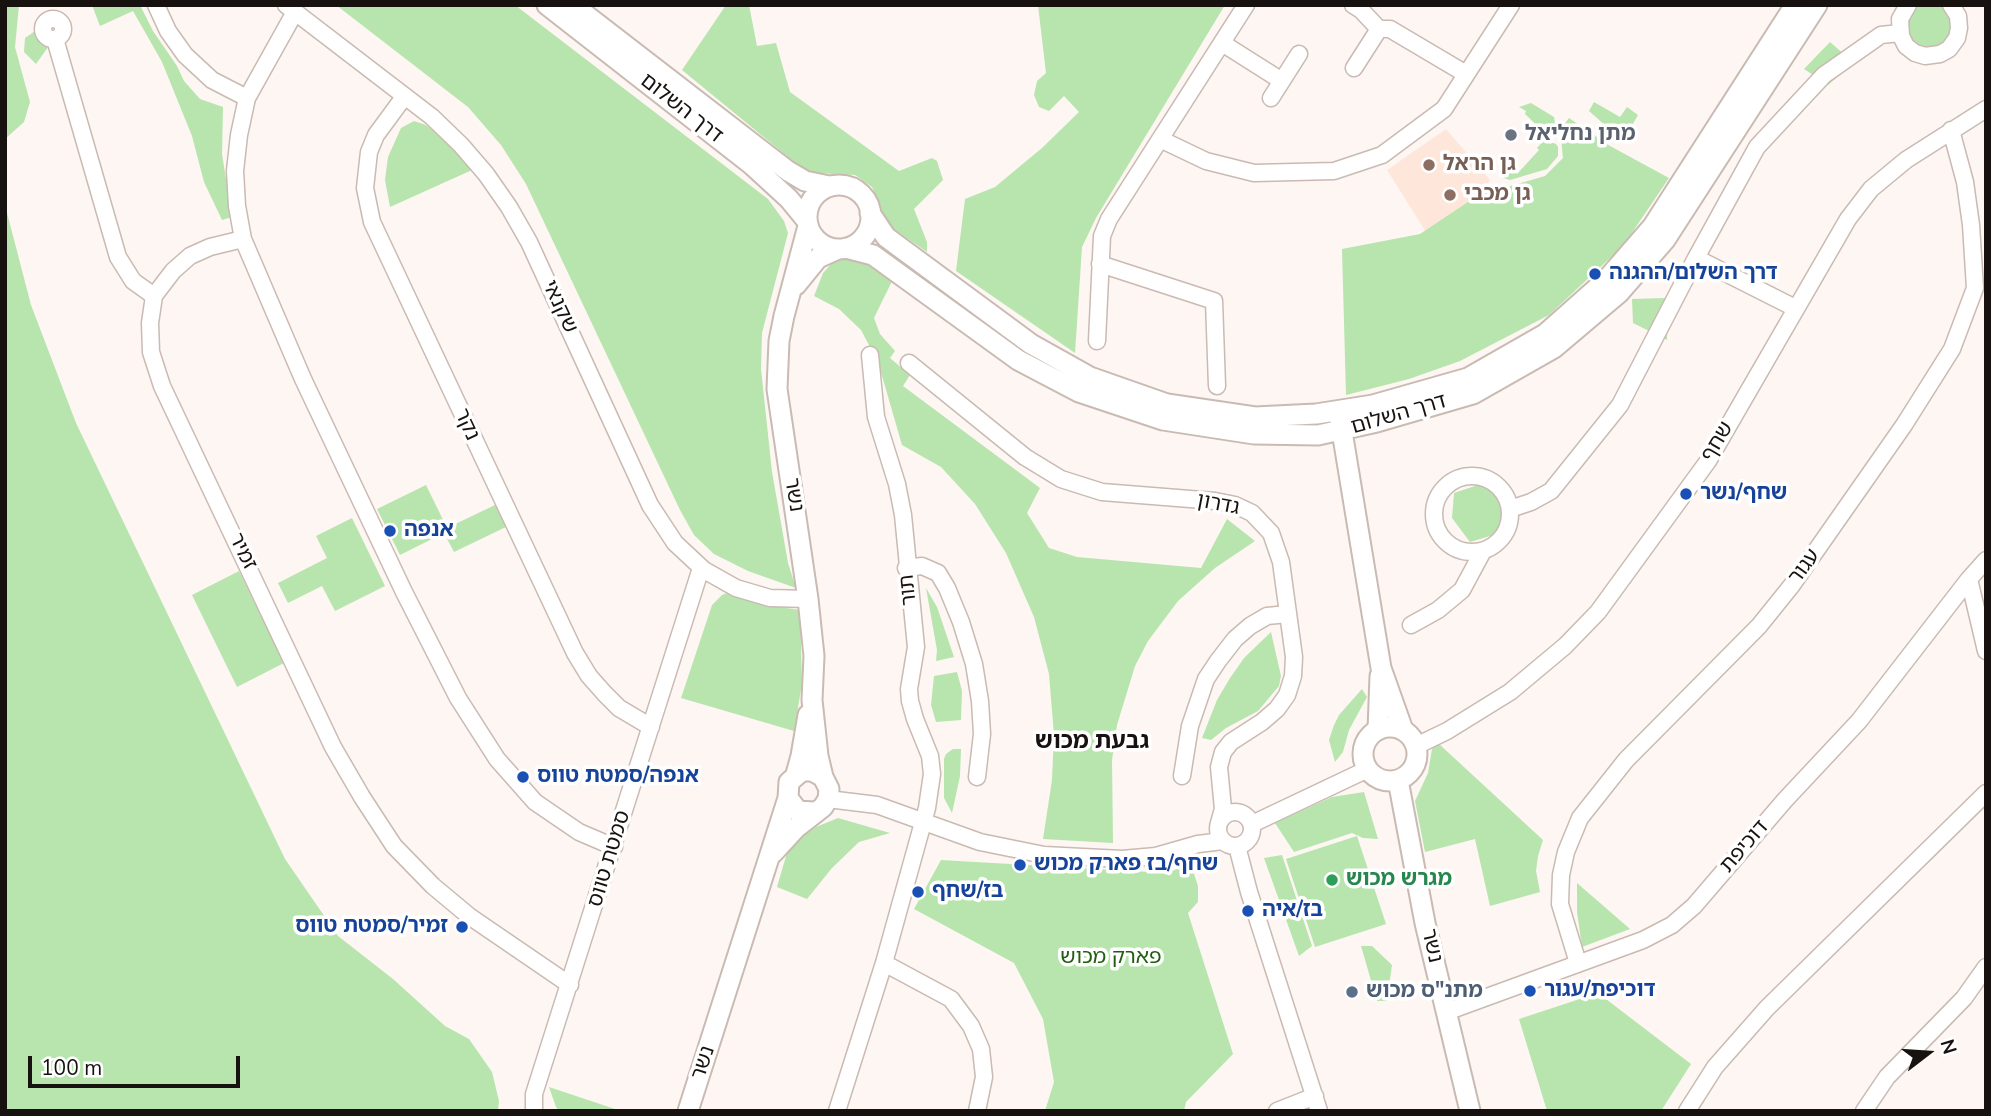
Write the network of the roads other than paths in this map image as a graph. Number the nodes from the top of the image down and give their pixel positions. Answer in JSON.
{"nodes":[{"id":1,"x":156,"y":5,"type":"edge"},
{"id":2,"x":547,"y":5,"type":"edge"},
{"id":3,"x":572,"y":5,"type":"edge"},
{"id":4,"x":1246,"y":5,"type":"edge"},
{"id":5,"x":1353,"y":5,"type":"edge"},
{"id":6,"x":1511,"y":5,"type":"edge"},
{"id":7,"x":1795,"y":5,"type":"edge"},
{"id":8,"x":1817,"y":5,"type":"edge"},
{"id":9,"x":1908,"y":5,"type":"edge"},
{"id":10,"x":1951,"y":5,"type":"edge"},
{"id":11,"x":291,"y":9,"type":"edge"},
{"id":12,"x":1378,"y":29,"type":"junction"},
{"id":13,"x":1900,"y":33,"type":"junction"},
{"id":14,"x":55,"y":39,"type":"dead end"},
{"id":15,"x":1222,"y":43,"type":"junction"},
{"id":16,"x":1299,"y":54,"type":"dead end"},
{"id":17,"x":1353,"y":68,"type":"dead end"},
{"id":18,"x":1466,"y":74,"type":"junction"},
{"id":19,"x":1282,"y":81,"type":"junction"},
{"id":20,"x":404,"y":97,"type":"junction"},
{"id":21,"x":247,"y":98,"type":"junction"},
{"id":22,"x":1271,"y":98,"type":"dead end"},
{"id":23,"x":1986,"y":108,"type":"edge"},
{"id":24,"x":1951,"y":130,"type":"junction"},
{"id":25,"x":1160,"y":139,"type":"junction"},
{"id":26,"x":829,"y":186,"type":"junction"},
{"id":27,"x":870,"y":213,"type":"junction"},
{"id":28,"x":808,"y":224,"type":"junction"},
{"id":29,"x":243,"y":239,"type":"junction"},
{"id":30,"x":842,"y":248,"type":"junction"},
{"id":31,"x":1696,"y":258,"type":"junction"},
{"id":32,"x":1100,"y":264,"type":"junction"},
{"id":33,"x":792,"y":292,"type":"junction"},
{"id":34,"x":154,"y":296,"type":"junction"},
{"id":35,"x":1795,"y":308,"type":"junction"},
{"id":36,"x":1097,"y":341,"type":"dead end"},
{"id":37,"x":870,"y":355,"type":"dead end"},
{"id":38,"x":909,"y":363,"type":"dead end"},
{"id":39,"x":1217,"y":386,"type":"dead end"},
{"id":40,"x":1338,"y":411,"type":"junction"},
{"id":41,"x":1342,"y":430,"type":"junction"},
{"id":42,"x":1510,"y":509,"type":"junction"},
{"id":43,"x":1483,"y":551,"type":"junction"},
{"id":44,"x":1986,"y":560,"type":"edge"},
{"id":45,"x":701,"y":568,"type":"junction"},
{"id":46,"x":906,"y":568,"type":"junction"},
{"id":47,"x":1969,"y":579,"type":"junction"},
{"id":48,"x":808,"y":599,"type":"junction"},
{"id":49,"x":1288,"y":614,"type":"junction"},
{"id":50,"x":1411,"y":625,"type":"dead end"},
{"id":51,"x":1986,"y":651,"type":"edge"},
{"id":52,"x":1381,"y":668,"type":"junction"},
{"id":53,"x":812,"y":700,"type":"junction"},
{"id":54,"x":651,"y":727,"type":"junction"},
{"id":55,"x":1378,"y":730,"type":"junction"},
{"id":56,"x":1403,"y":730,"type":"junction"},
{"id":57,"x":1416,"y":746,"type":"junction"},
{"id":58,"x":1368,"y":769,"type":"junction"},
{"id":59,"x":796,"y":774,"type":"junction"},
{"id":60,"x":1182,"y":776,"type":"dead end"},
{"id":61,"x":823,"y":777,"type":"junction"},
{"id":62,"x":977,"y":777,"type":"dead end"},
{"id":63,"x":1398,"y":780,"type":"junction"},
{"id":64,"x":1222,"y":788,"type":"junction"},
{"id":65,"x":1986,"y":793,"type":"edge"},
{"id":66,"x":788,"y":798,"type":"junction"},
{"id":67,"x":821,"y":805,"type":"junction"},
{"id":68,"x":1247,"y":818,"type":"junction"},
{"id":69,"x":923,"y":823,"type":"junction"},
{"id":70,"x":1224,"y":834,"type":"junction"},
{"id":71,"x":614,"y":846,"type":"junction"},
{"id":72,"x":771,"y":855,"type":"junction"},
{"id":73,"x":884,"y":963,"type":"junction"},
{"id":74,"x":1578,"y":963,"type":"junction"},
{"id":75,"x":1986,"y":967,"type":"edge"},
{"id":76,"x":570,"y":985,"type":"junction"},
{"id":77,"x":1446,"y":1012,"type":"junction"},
{"id":78,"x":1317,"y":1104,"type":"edge"},
{"id":79,"x":534,"y":1111,"type":"edge"},
{"id":80,"x":688,"y":1111,"type":"edge"},
{"id":81,"x":836,"y":1111,"type":"edge"},
{"id":82,"x":976,"y":1111,"type":"edge"},
{"id":83,"x":1277,"y":1111,"type":"edge"},
{"id":84,"x":1470,"y":1111,"type":"edge"},
{"id":85,"x":1687,"y":1111,"type":"edge"},
{"id":86,"x":1864,"y":1111,"type":"edge"}],
"edges":[{"from":1,"to":21,"type":"street"},
{"from":2,"to":28,"type":"street","name":"דרך השלום"},
{"from":3,"to":26,"type":"street","name":"דרך השלום"},
{"from":4,"to":15,"type":"street"},
{"from":5,"to":12,"type":"street"},
{"from":6,"to":18,"type":"street"},
{"from":7,"to":40,"type":"street","name":"דרך השלום"},
{"from":8,"to":41,"type":"street","name":"דרך השלום"},
{"from":9,"to":13,"type":"street"},
{"from":10,"to":13,"type":"street"},
{"from":11,"to":20,"type":"street","name":"שקנאי"},
{"from":11,"to":21,"type":"street"},
{"from":12,"to":17,"type":"street"},
{"from":12,"to":18,"type":"street"},
{"from":13,"to":31,"type":"street"},
{"from":14,"to":34,"type":"street"},
{"from":15,"to":19,"type":"street"},
{"from":15,"to":25,"type":"street"},
{"from":16,"to":19,"type":"street"},
{"from":18,"to":25,"type":"street"},
{"from":19,"to":22,"type":"street"},
{"from":20,"to":45,"type":"street","name":"שקנאי"},
{"from":20,"to":54,"type":"street","name":"נקר"},
{"from":21,"to":29,"type":"street"},
{"from":23,"to":24,"type":"street","name":"שחף"},
{"from":24,"to":35,"type":"street","name":"שחף"},
{"from":24,"to":74,"type":"street","name":"עגור"},
{"from":25,"to":32,"type":"street"},
{"from":26,"to":27,"type":"street"},
{"from":26,"to":28,"type":"street"},
{"from":27,"to":30,"type":"street"},
{"from":27,"to":40,"type":"street","name":"דרך השלום"},
{"from":28,"to":30,"type":"street"},
{"from":28,"to":33,"type":"street","name":"נשר"},
{"from":29,"to":34,"type":"street"},
{"from":29,"to":71,"type":"street"},
{"from":30,"to":33,"type":"street","name":"נשר"},
{"from":30,"to":41,"type":"street","name":"דרך השלום"},
{"from":31,"to":35,"type":"street"},
{"from":31,"to":42,"type":"street"},
{"from":32,"to":36,"type":"street"},
{"from":32,"to":39,"type":"street"},
{"from":33,"to":48,"type":"street","name":"נשר"},
{"from":34,"to":76,"type":"street","name":"זמיר"},
{"from":35,"to":57,"type":"street","name":"שחף"},
{"from":37,"to":46,"type":"street","name":"תור"},
{"from":38,"to":49,"type":"street","name":"גדרון"},
{"from":40,"to":41,"type":"street"},
{"from":41,"to":52,"type":"street"},
{"from":42,"to":43,"type":"street"},
{"from":42,"to":43,"type":"street"},
{"from":43,"to":50,"type":"street"},
{"from":44,"to":47,"type":"street","name":"דוכיפת"},
{"from":45,"to":48,"type":"street","name":"שקנאי"},
{"from":45,"to":54,"type":"street","name":"סמטת טווס"},
{"from":46,"to":62,"type":"street"},
{"from":46,"to":69,"type":"street","name":"תור"},
{"from":47,"to":51,"type":"street"},
{"from":47,"to":74,"type":"street","name":"דוכיפת"},
{"from":48,"to":53,"type":"street","name":"נשר"},
{"from":49,"to":60,"type":"street"},
{"from":49,"to":64,"type":"street","name":"גדרון"},
{"from":52,"to":55,"type":"street"},
{"from":52,"to":56,"type":"street"},
{"from":53,"to":59,"type":"street","name":"נשר"},
{"from":53,"to":61,"type":"street","name":"נשר"},
{"from":54,"to":71,"type":"street","name":"סמטת טווס"},
{"from":55,"to":56,"type":"street"},
{"from":55,"to":58,"type":"street"},
{"from":56,"to":57,"type":"street"},
{"from":57,"to":63,"type":"street"},
{"from":58,"to":63,"type":"street"},
{"from":58,"to":68,"type":"street"},
{"from":59,"to":61,"type":"street"},
{"from":59,"to":66,"type":"street"},
{"from":61,"to":67,"type":"street"},
{"from":63,"to":77,"type":"street","name":"נשר"},
{"from":64,"to":68,"type":"street"},
{"from":64,"to":70,"type":"street","name":"גדרון"},
{"from":65,"to":85,"type":"street"},
{"from":66,"to":67,"type":"street"},
{"from":66,"to":72,"type":"street","name":"נשר"},
{"from":67,"to":69,"type":"street"},
{"from":67,"to":72,"type":"street","name":"נשר"},
{"from":68,"to":70,"type":"street"},
{"from":68,"to":70,"type":"street"},
{"from":69,"to":70,"type":"street"},
{"from":69,"to":73,"type":"street","name":"תור"},
{"from":70,"to":78,"type":"street","name":"גדרון"},
{"from":71,"to":76,"type":"street","name":"סמטת טווס"},
{"from":72,"to":80,"type":"street","name":"נשר"},
{"from":73,"to":81,"type":"street","name":"תור"},
{"from":73,"to":82,"type":"street"},
{"from":74,"to":77,"type":"street","name":"דוכיפת"},
{"from":75,"to":86,"type":"street"},
{"from":76,"to":79,"type":"street","name":"סמטת טווס"},
{"from":77,"to":84,"type":"street","name":"נשר"},
{"from":78,"to":83,"type":"street"}]}
